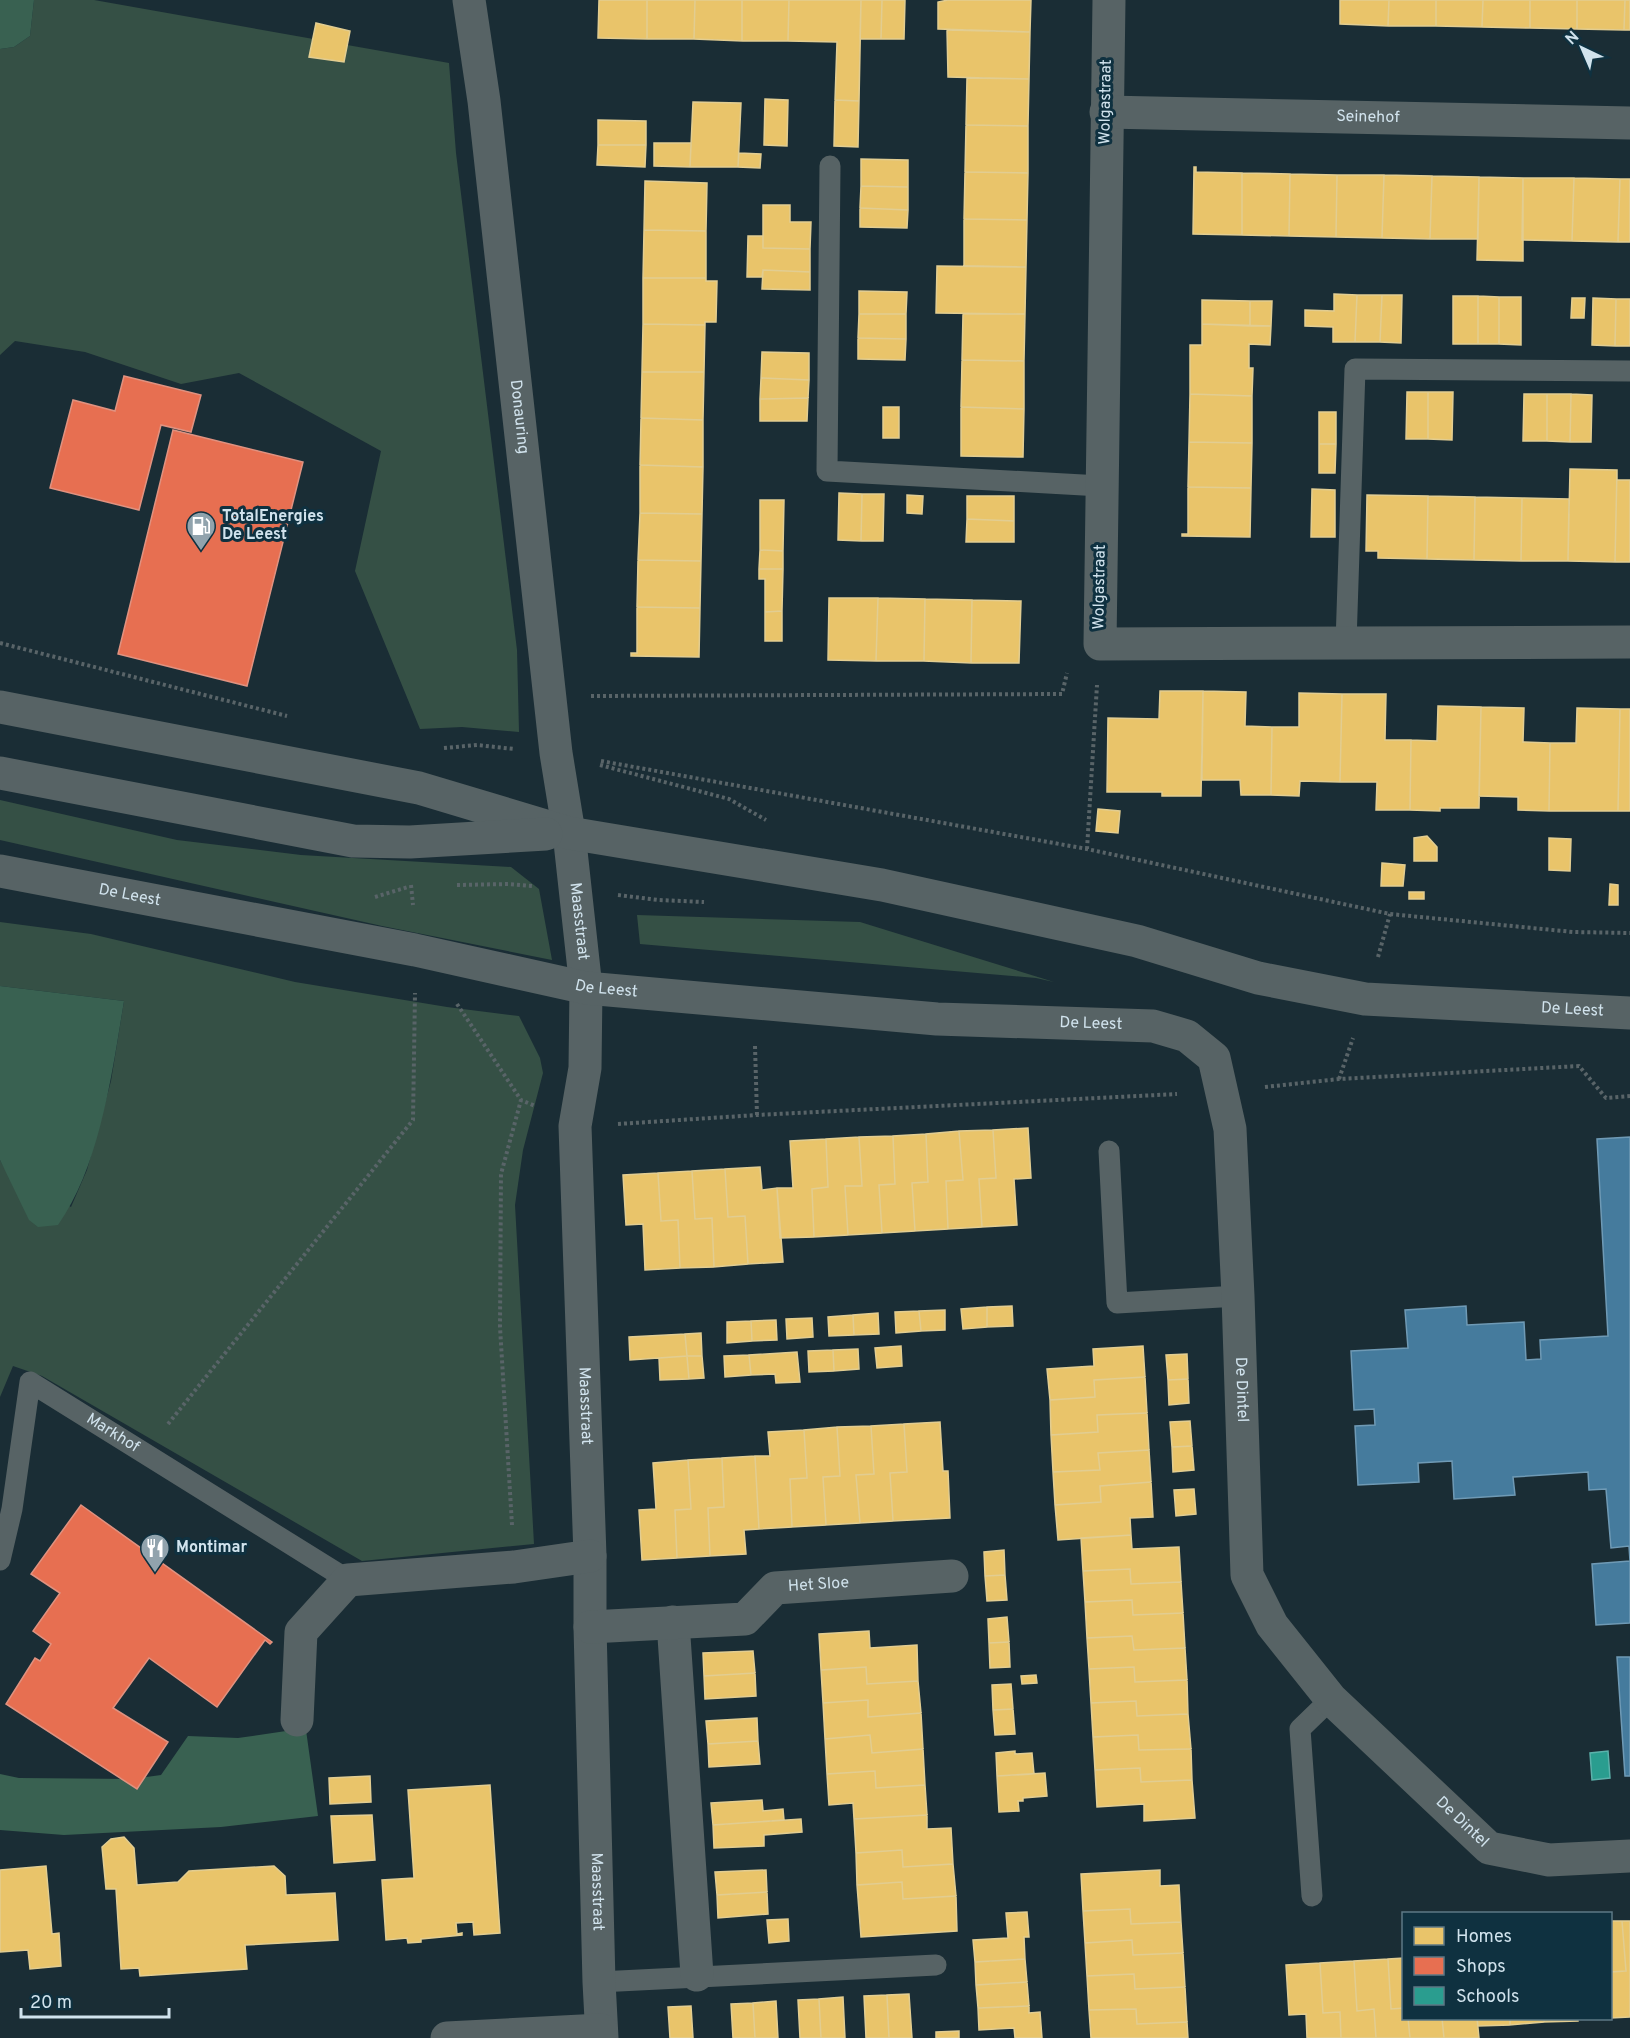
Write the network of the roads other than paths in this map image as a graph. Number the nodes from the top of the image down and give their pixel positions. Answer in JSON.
{"nodes":[{"id":1,"x":469,"y":0,"type":"edge"},
{"id":2,"x":1108,"y":0,"type":"edge"},
{"id":3,"x":1106,"y":112,"type":"junction"},
{"id":4,"x":1630,"y":123,"type":"edge"},
{"id":5,"x":830,"y":166,"type":"dead end"},
{"id":6,"x":1630,"y":372,"type":"edge"},
{"id":7,"x":1101,"y":486,"type":"junction"},
{"id":8,"x":1630,"y":642,"type":"edge"},
{"id":9,"x":1346,"y":643,"type":"junction"},
{"id":10,"x":0,"y":707,"type":"edge"},
{"id":11,"x":0,"y":773,"type":"edge"},
{"id":12,"x":569,"y":833,"type":"junction"},
{"id":13,"x":0,"y":871,"type":"edge"},
{"id":14,"x":586,"y":988,"type":"junction"},
{"id":15,"x":1630,"y":1013,"type":"edge"},
{"id":16,"x":1214,"y":1058,"type":"joint"},
{"id":17,"x":1109,"y":1151,"type":"dead end"},
{"id":18,"x":1238,"y":1296,"type":"junction"},
{"id":19,"x":590,"y":1556,"type":"junction"},
{"id":20,"x":0,"y":1560,"type":"edge"},
{"id":21,"x":952,"y":1576,"type":"dead end"},
{"id":22,"x":348,"y":1580,"type":"junction"},
{"id":23,"x":673,"y":1622,"type":"junction"},
{"id":24,"x":590,"y":1627,"type":"junction"},
{"id":25,"x":1331,"y":1699,"type":"junction"},
{"id":26,"x":297,"y":1720,"type":"dead end"},
{"id":27,"x":1630,"y":1856,"type":"edge"},
{"id":28,"x":1312,"y":1896,"type":"dead end"},
{"id":29,"x":936,"y":1965,"type":"dead end"},
{"id":30,"x":697,"y":1976,"type":"junction"},
{"id":31,"x":599,"y":1982,"type":"junction"},
{"id":32,"x":602,"y":2034,"type":"edge"},
{"id":33,"x":447,"y":2038,"type":"edge"}],
"edges":[{"from":1,"to":12,"type":"street","name":"Donauring"},
{"from":2,"to":3,"type":"street","name":"Wolgastraat"},
{"from":3,"to":4,"type":"street","name":"Seinehof"},
{"from":3,"to":7,"type":"street","name":"Wolgastraat"},
{"from":5,"to":7,"type":"lane"},
{"from":6,"to":9,"type":"lane"},
{"from":7,"to":9,"type":"street","name":"Wolgastraat"},
{"from":8,"to":9,"type":"street","name":"Wolgastraat"},
{"from":10,"to":12,"type":"street","name":"De Leest"},
{"from":11,"to":12,"type":"street","name":"De Leest"},
{"from":12,"to":14,"type":"street","name":"Maasstraat"},
{"from":12,"to":15,"type":"street","name":"De Leest"},
{"from":13,"to":14,"type":"street","name":"De Leest"},
{"from":14,"to":16,"type":"street","name":"De Leest"},
{"from":14,"to":19,"type":"street","name":"Maasstraat"},
{"from":16,"to":18,"type":"street","name":"De Dintel"},
{"from":17,"to":18,"type":"lane"},
{"from":18,"to":25,"type":"street","name":"De Dintel"},
{"from":19,"to":22,"type":"street"},
{"from":19,"to":24,"type":"street","name":"Maasstraat"},
{"from":20,"to":22,"type":"lane","name":"Markhof"},
{"from":21,"to":23,"type":"street","name":"Het Sloe"},
{"from":22,"to":26,"type":"street"},
{"from":23,"to":24,"type":"street","name":"Het Sloe"},
{"from":23,"to":30,"type":"street"},
{"from":24,"to":31,"type":"street","name":"Maasstraat"},
{"from":25,"to":27,"type":"street","name":"De Dintel"},
{"from":25,"to":28,"type":"lane"},
{"from":29,"to":30,"type":"lane"},
{"from":30,"to":31,"type":"lane"},
{"from":31,"to":32,"type":"street","name":"Maasstraat"},
{"from":32,"to":33,"type":"street"}]}
